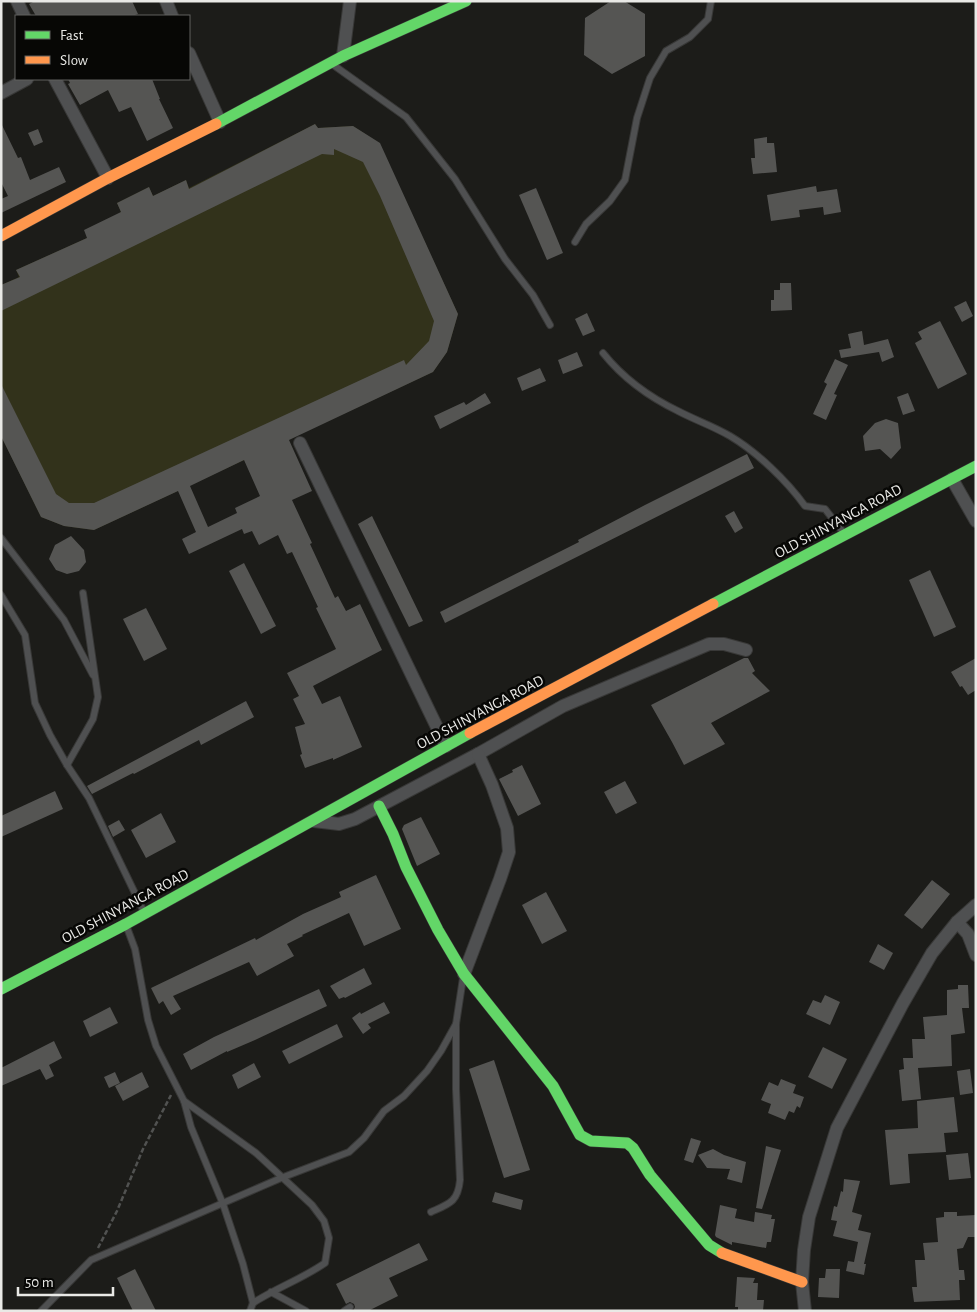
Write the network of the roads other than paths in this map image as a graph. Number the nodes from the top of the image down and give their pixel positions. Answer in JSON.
{"nodes":[{"id":1,"x":17,"y":1,"type":"edge"},
{"id":2,"x":166,"y":1,"type":"edge"},
{"id":3,"x":350,"y":1,"type":"edge"},
{"id":4,"x":466,"y":1,"type":"edge"},
{"id":5,"x":711,"y":1,"type":"edge"},
{"id":6,"x":24,"y":15,"type":"edge"},
{"id":7,"x":172,"y":15,"type":"edge"},
{"id":8,"x":190,"y":55,"type":"edge"},
{"id":9,"x":343,"y":56,"type":"junction"},
{"id":10,"x":331,"y":63,"type":"junction"},
{"id":11,"x":25,"y":80,"type":"edge"},
{"id":12,"x":56,"y":80,"type":"edge"},
{"id":13,"x":1,"y":93,"type":"edge"},
{"id":14,"x":220,"y":122,"type":"junction"},
{"id":15,"x":108,"y":178,"type":"junction"},
{"id":16,"x":1,"y":236,"type":"edge"},
{"id":17,"x":575,"y":242,"type":"dead end"},
{"id":18,"x":550,"y":326,"type":"dead end"},
{"id":19,"x":603,"y":353,"type":"dead end"},
{"id":20,"x":300,"y":443,"type":"dead end"},
{"id":21,"x":976,"y":466,"type":"edge"},
{"id":22,"x":952,"y":479,"type":"junction"},
{"id":23,"x":972,"y":507,"type":"edge"},
{"id":24,"x":976,"y":521,"type":"edge"},
{"id":25,"x":844,"y":534,"type":"junction"},
{"id":26,"x":1,"y":538,"type":"edge"},
{"id":27,"x":83,"y":593,"type":"dead end"},
{"id":28,"x":1,"y":595,"type":"edge"},
{"id":29,"x":746,"y":650,"type":"dead end"},
{"id":30,"x":95,"y":678,"type":"junction"},
{"id":31,"x":446,"y":746,"type":"junction"},
{"id":32,"x":478,"y":754,"type":"junction"},
{"id":33,"x":67,"y":764,"type":"junction"},
{"id":34,"x":379,"y":806,"type":"junction"},
{"id":35,"x":314,"y":821,"type":"junction"},
{"id":36,"x":976,"y":905,"type":"edge"},
{"id":37,"x":144,"y":913,"type":"junction"},
{"id":38,"x":957,"y":922,"type":"junction"},
{"id":39,"x":126,"y":924,"type":"junction"},
{"id":40,"x":976,"y":955,"type":"edge"},
{"id":41,"x":464,"y":974,"type":"junction"},
{"id":42,"x":1,"y":989,"type":"edge"},
{"id":43,"x":456,"y":1024,"type":"junction"},
{"id":44,"x":184,"y":1101,"type":"junction"},
{"id":45,"x":281,"y":1178,"type":"junction"},
{"id":46,"x":223,"y":1204,"type":"junction"},
{"id":47,"x":430,"y":1212,"type":"dead end"},
{"id":48,"x":802,"y":1282,"type":"junction"},
{"id":49,"x":271,"y":1292,"type":"junction"},
{"id":50,"x":253,"y":1303,"type":"junction"},
{"id":51,"x":40,"y":1311,"type":"edge"},
{"id":52,"x":250,"y":1311,"type":"edge"},
{"id":53,"x":306,"y":1311,"type":"edge"},
{"id":54,"x":805,"y":1311,"type":"edge"}],
"edges":[{"from":1,"to":6,"type":"street"},
{"from":2,"to":7,"type":"street"},
{"from":3,"to":9,"type":"street"},
{"from":4,"to":9,"type":"street"},
{"from":5,"to":17,"type":"lane"},
{"from":8,"to":14,"type":"street"},
{"from":9,"to":10,"type":"street"},
{"from":10,"to":14,"type":"street"},
{"from":10,"to":18,"type":"lane"},
{"from":11,"to":13,"type":"street"},
{"from":12,"to":15,"type":"street"},
{"from":14,"to":15,"type":"street"},
{"from":15,"to":16,"type":"street"},
{"from":19,"to":25,"type":"lane"},
{"from":20,"to":31,"type":"street"},
{"from":21,"to":22,"type":"street","name":"OLD SHINYANGA ROAD"},
{"from":22,"to":23,"type":"street"},
{"from":22,"to":25,"type":"street","name":"OLD SHINYANGA ROAD"},
{"from":23,"to":24,"type":"street"},
{"from":25,"to":31,"type":"street","name":"OLD SHINYANGA ROAD"},
{"from":26,"to":30,"type":"lane"},
{"from":27,"to":30,"type":"lane"},
{"from":28,"to":33,"type":"lane"},
{"from":29,"to":32,"type":"street"},
{"from":30,"to":33,"type":"lane"},
{"from":31,"to":35,"type":"street","name":"OLD SHINYANGA ROAD"},
{"from":32,"to":34,"type":"street"},
{"from":32,"to":41,"type":"street"},
{"from":33,"to":37,"type":"lane"},
{"from":34,"to":35,"type":"street"},
{"from":34,"to":41,"type":"street"},
{"from":35,"to":37,"type":"street","name":"OLD SHINYANGA ROAD"},
{"from":36,"to":38,"type":"street"},
{"from":37,"to":39,"type":"street","name":"OLD SHINYANGA ROAD"},
{"from":38,"to":40,"type":"street"},
{"from":38,"to":48,"type":"street"},
{"from":39,"to":42,"type":"street","name":"OLD SHINYANGA ROAD"},
{"from":39,"to":44,"type":"lane"},
{"from":41,"to":43,"type":"lane"},
{"from":41,"to":48,"type":"street"},
{"from":43,"to":45,"type":"lane"},
{"from":43,"to":47,"type":"lane"},
{"from":44,"to":45,"type":"lane"},
{"from":44,"to":46,"type":"lane"},
{"from":45,"to":46,"type":"lane"},
{"from":45,"to":49,"type":"lane"},
{"from":46,"to":50,"type":"lane"},
{"from":46,"to":51,"type":"lane"},
{"from":48,"to":54,"type":"street"},
{"from":49,"to":50,"type":"lane"},
{"from":49,"to":53,"type":"lane"},
{"from":50,"to":52,"type":"lane"}]}
